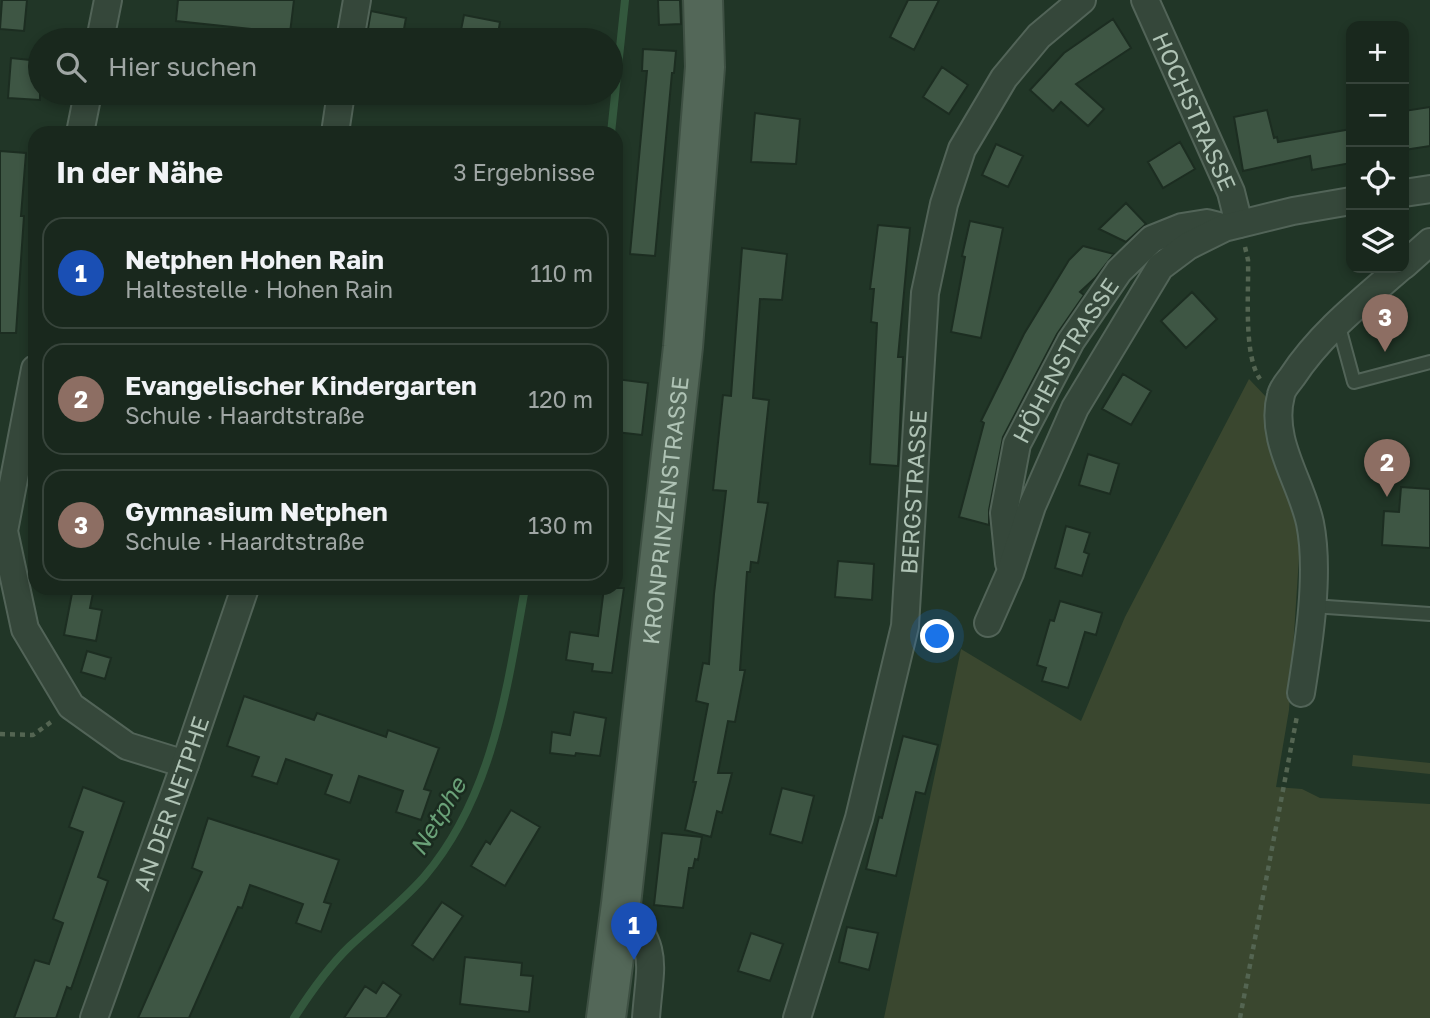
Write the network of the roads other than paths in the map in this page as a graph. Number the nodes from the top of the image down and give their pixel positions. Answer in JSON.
{"nodes":[{"id":1,"x":108,"y":0,"type":"edge"},
{"id":2,"x":357,"y":0,"type":"edge"},
{"id":3,"x":703,"y":0,"type":"edge"},
{"id":4,"x":1082,"y":0,"type":"edge"},
{"id":5,"x":1145,"y":0,"type":"edge"},
{"id":6,"x":102,"y":28,"type":"edge"},
{"id":7,"x":352,"y":28,"type":"edge"},
{"id":8,"x":86,"y":105,"type":"edge"},
{"id":9,"x":339,"y":105,"type":"edge"},
{"id":10,"x":82,"y":126,"type":"edge"},
{"id":11,"x":335,"y":126,"type":"edge"},
{"id":12,"x":1430,"y":190,"type":"edge"},
{"id":13,"x":1409,"y":192,"type":"edge"},
{"id":14,"x":1346,"y":202,"type":"edge"},
{"id":15,"x":1232,"y":226,"type":"junction"},
{"id":16,"x":1430,"y":242,"type":"edge"},
{"id":17,"x":1409,"y":260,"type":"edge"},
{"id":18,"x":1394,"y":273,"type":"edge"},
{"id":19,"x":1338,"y":323,"type":"junction"},
{"id":20,"x":1430,"y":362,"type":"edge"},
{"id":21,"x":28,"y":406,"type":"edge"},
{"id":22,"x":1010,"y":573,"type":"junction"},
{"id":23,"x":243,"y":595,"type":"edge"},
{"id":24,"x":1312,"y":606,"type":"junction"},
{"id":25,"x":1430,"y":614,"type":"edge"},
{"id":26,"x":988,"y":622,"type":"dead end"},
{"id":27,"x":1301,"y":693,"type":"road end"},
{"id":28,"x":185,"y":764,"type":"junction"},
{"id":29,"x":621,"y":904,"type":"junction"},
{"id":30,"x":94,"y":1018,"type":"edge"},
{"id":31,"x":606,"y":1018,"type":"edge"},
{"id":32,"x":646,"y":1018,"type":"edge"},
{"id":33,"x":797,"y":1018,"type":"edge"}],
"edges":[{"from":1,"to":6,"type":"street"},
{"from":2,"to":7,"type":"street"},
{"from":3,"to":29,"type":"main road","name":"KRONPRINZENSTRASSE"},
{"from":4,"to":33,"type":"street","name":"BERGSTRASSE"},
{"from":5,"to":15,"type":"street","name":"HOCHSTRASSE"},
{"from":8,"to":10,"type":"street"},
{"from":9,"to":11,"type":"street"},
{"from":12,"to":13,"type":"street"},
{"from":14,"to":15,"type":"street","name":"HÖHENSTRASSE"},
{"from":15,"to":22,"type":"street","name":"HÖHENSTRASSE"},
{"from":15,"to":22,"type":"street","name":"HÖHENSTRASSE"},
{"from":16,"to":17,"type":"street"},
{"from":18,"to":19,"type":"street"},
{"from":19,"to":20,"type":"lane"},
{"from":19,"to":24,"type":"street"},
{"from":21,"to":28,"type":"street"},
{"from":22,"to":26,"type":"street","name":"HÖHENSTRASSE"},
{"from":23,"to":28,"type":"street","name":"AN DER NETPHE"},
{"from":24,"to":25,"type":"lane"},
{"from":24,"to":27,"type":"street"},
{"from":28,"to":30,"type":"street","name":"AN DER NETPHE"},
{"from":29,"to":31,"type":"main road","name":"KRONPRINZENSTRASSE"},
{"from":29,"to":32,"type":"street"}]}
